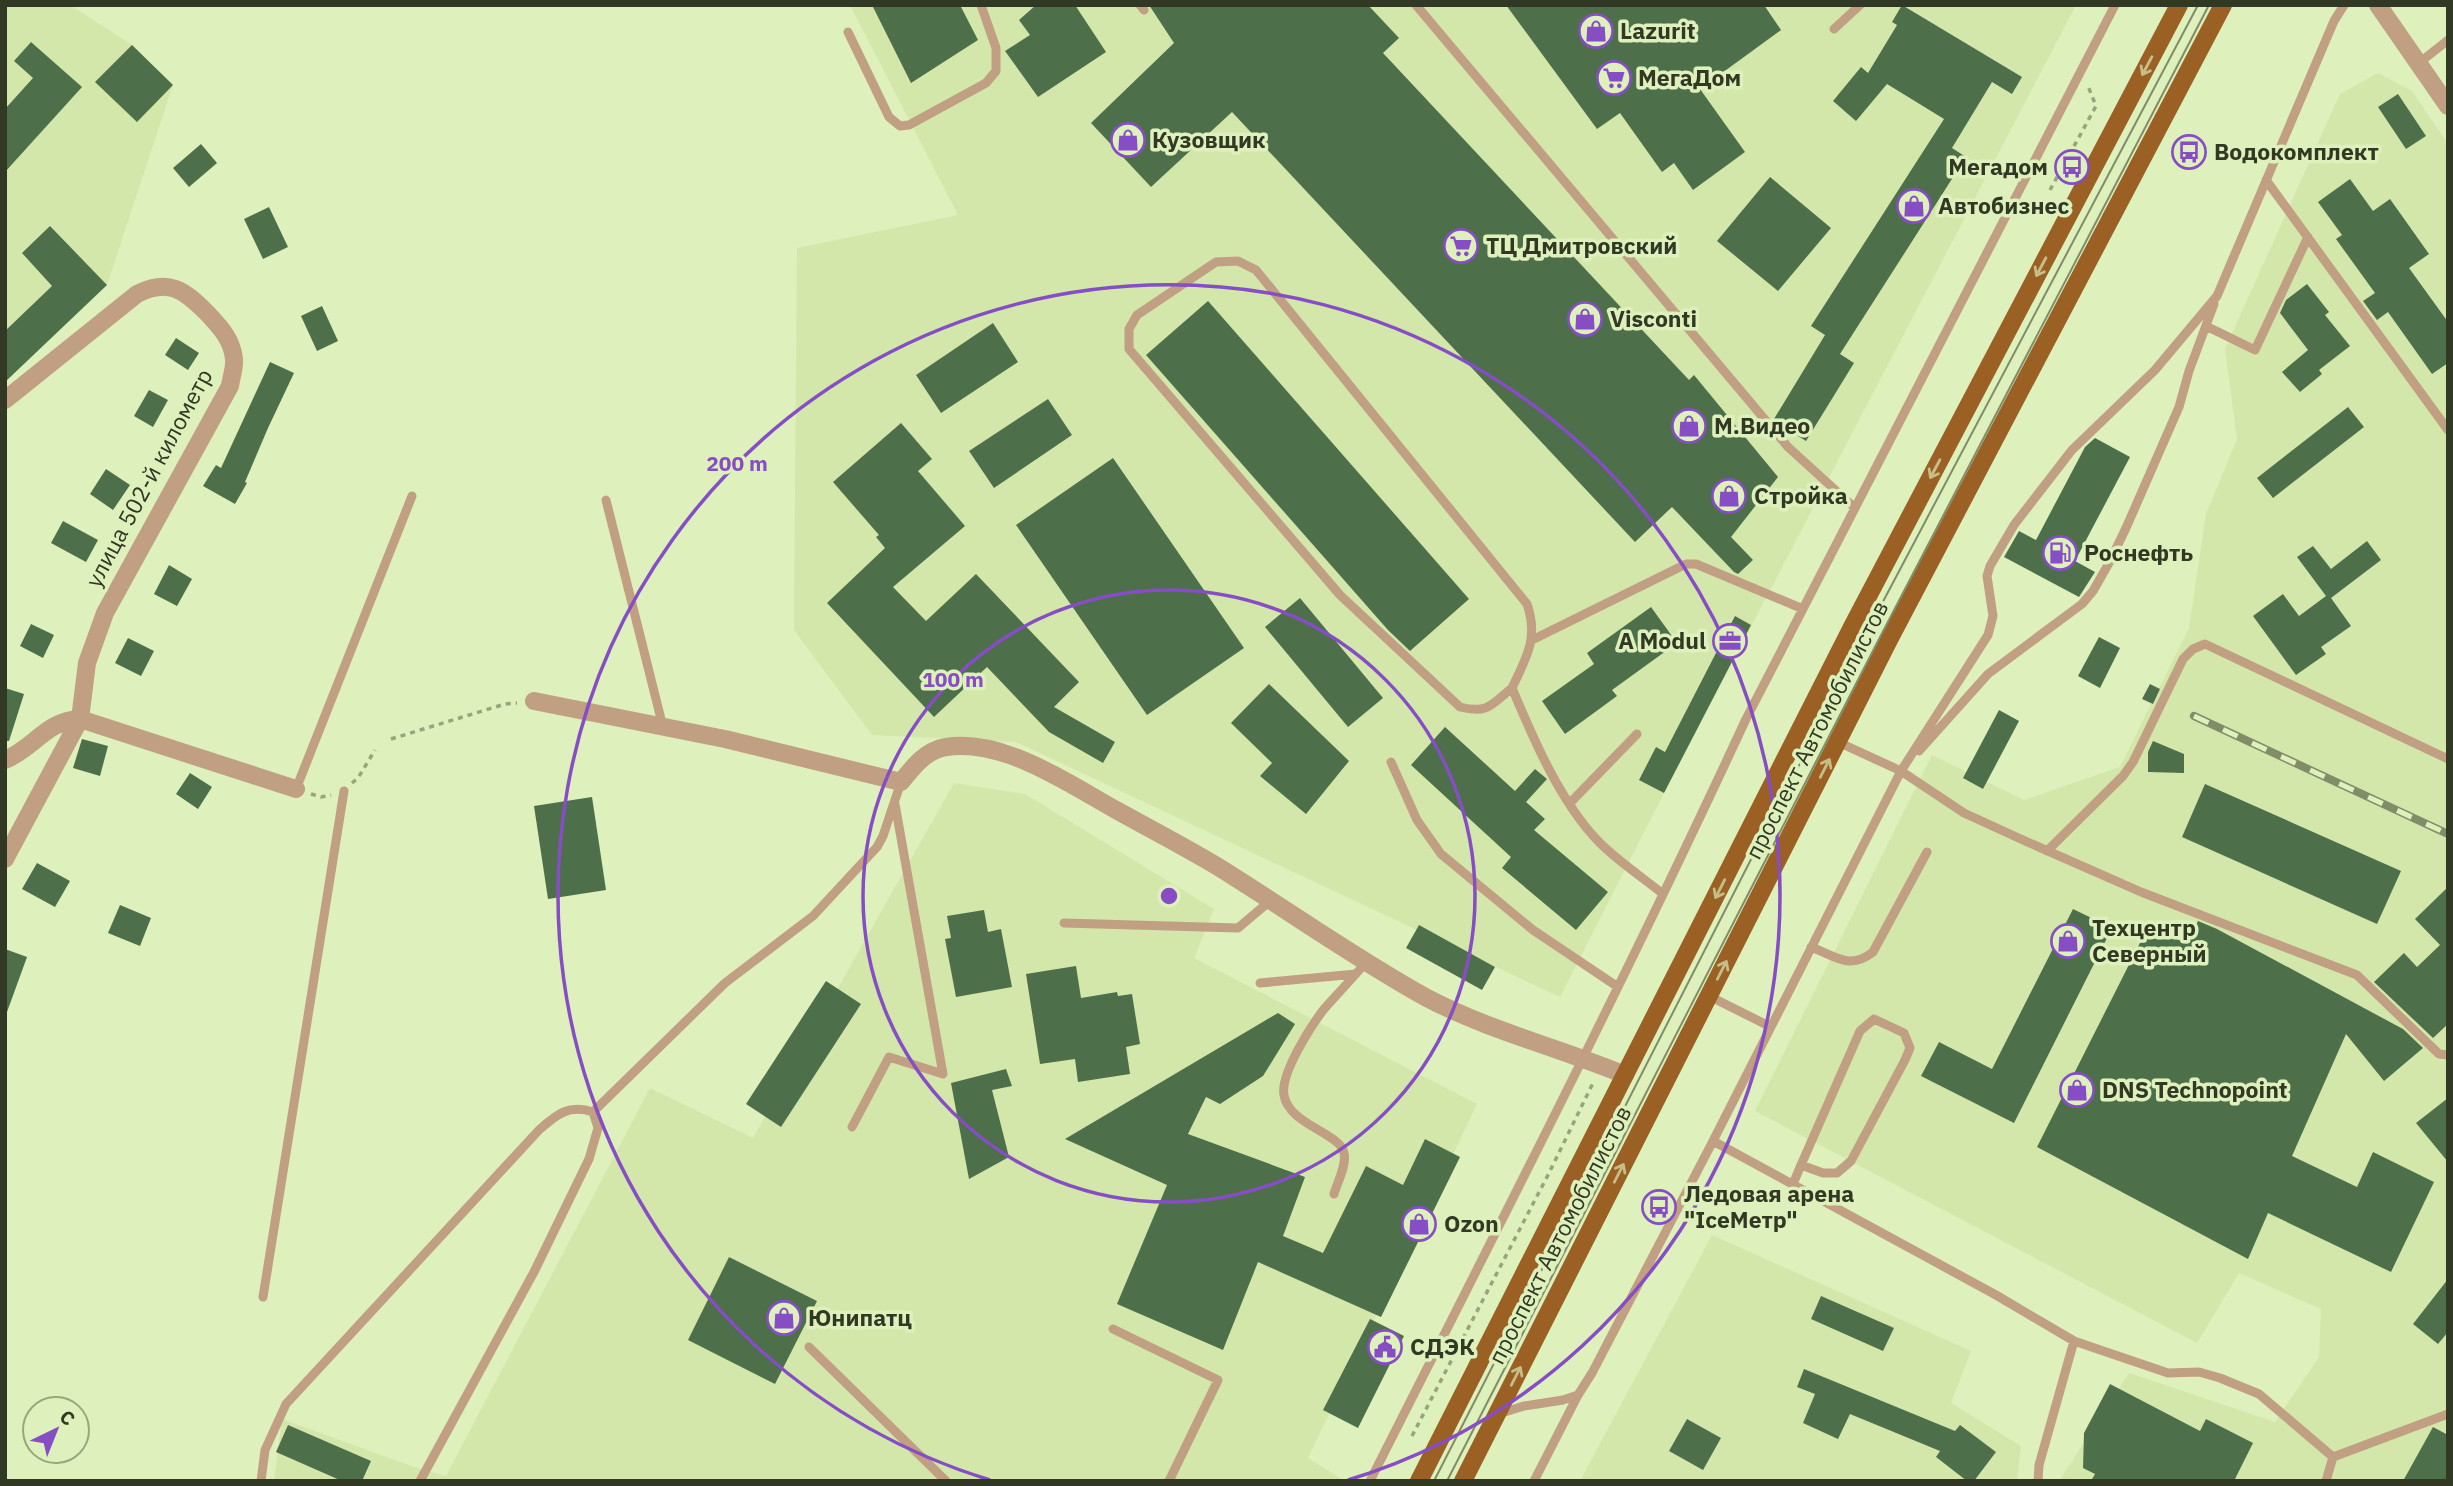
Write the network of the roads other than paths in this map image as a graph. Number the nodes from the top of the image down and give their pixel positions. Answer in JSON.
{"nodes":[{"id":1,"x":981,"y":5,"type":"edge"},
{"id":2,"x":1416,"y":5,"type":"edge"},
{"id":3,"x":1860,"y":5,"type":"edge"},
{"id":4,"x":2115,"y":5,"type":"edge"},
{"id":5,"x":2179,"y":5,"type":"edge"},
{"id":6,"x":2223,"y":5,"type":"edge"},
{"id":7,"x":2344,"y":5,"type":"edge"},
{"id":8,"x":2378,"y":5,"type":"edge"},
{"id":9,"x":1833,"y":29,"type":"dead end"},
{"id":10,"x":848,"y":32,"type":"dead end"},
{"id":11,"x":2448,"y":40,"type":"edge"},
{"id":12,"x":2419,"y":63,"type":"junction"},
{"id":13,"x":2448,"y":106,"type":"edge"},
{"id":14,"x":2266,"y":180,"type":"junction"},
{"id":15,"x":2308,"y":237,"type":"junction"},
{"id":16,"x":2217,"y":296,"type":"junction"},
{"id":17,"x":2206,"y":326,"type":"junction"},
{"id":18,"x":5,"y":400,"type":"edge"},
{"id":19,"x":2448,"y":430,"type":"edge"},
{"id":20,"x":412,"y":496,"type":"dead end"},
{"id":21,"x":606,"y":500,"type":"dead end"},
{"id":22,"x":1855,"y":508,"type":"junction"},
{"id":23,"x":1803,"y":609,"type":"junction"},
{"id":24,"x":1532,"y":640,"type":"junction"},
{"id":25,"x":1512,"y":688,"type":"junction"},
{"id":26,"x":534,"y":701,"type":"road end"},
{"id":27,"x":80,"y":719,"type":"junction"},
{"id":28,"x":663,"y":727,"type":"junction"},
{"id":29,"x":1637,"y":734,"type":"dead end"},
{"id":30,"x":1838,"y":742,"type":"junction"},
{"id":31,"x":2448,"y":759,"type":"edge"},
{"id":32,"x":5,"y":760,"type":"edge"},
{"id":33,"x":1391,"y":762,"type":"dead end"},
{"id":34,"x":1901,"y":771,"type":"junction"},
{"id":35,"x":901,"y":782,"type":"junction"},
{"id":36,"x":296,"y":789,"type":"joint"},
{"id":37,"x":344,"y":791,"type":"dead end"},
{"id":38,"x":895,"y":802,"type":"junction"},
{"id":39,"x":1570,"y":803,"type":"junction"},
{"id":40,"x":2047,"y":851,"type":"junction"},
{"id":41,"x":1927,"y":852,"type":"dead end"},
{"id":42,"x":5,"y":859,"type":"edge"},
{"id":43,"x":1663,"y":894,"type":"junction"},
{"id":44,"x":1270,"y":901,"type":"junction"},
{"id":45,"x":1064,"y":923,"type":"dead end"},
{"id":46,"x":1811,"y":947,"type":"junction"},
{"id":47,"x":1362,"y":967,"type":"junction"},
{"id":48,"x":1260,"y":983,"type":"dead end"},
{"id":49,"x":1618,"y":987,"type":"junction"},
{"id":50,"x":1709,"y":996,"type":"junction"},
{"id":51,"x":1771,"y":1027,"type":"junction"},
{"id":52,"x":2448,"y":1055,"type":"edge"},
{"id":53,"x":1584,"y":1058,"type":"junction"},
{"id":54,"x":1625,"y":1074,"type":"junction"},
{"id":55,"x":593,"y":1112,"type":"junction"},
{"id":56,"x":852,"y":1127,"type":"dead end"},
{"id":57,"x":1713,"y":1141,"type":"junction"},
{"id":58,"x":1801,"y":1165,"type":"junction"},
{"id":59,"x":1793,"y":1184,"type":"junction"},
{"id":60,"x":1334,"y":1194,"type":"dead end"},
{"id":61,"x":263,"y":1297,"type":"dead end"},
{"id":62,"x":1113,"y":1329,"type":"dead end"},
{"id":63,"x":2074,"y":1341,"type":"junction"},
{"id":64,"x":809,"y":1347,"type":"dead end"},
{"id":65,"x":1578,"y":1395,"type":"junction"},
{"id":66,"x":2448,"y":1413,"type":"edge"},
{"id":67,"x":1496,"y":1415,"type":"junction"},
{"id":68,"x":2333,"y":1457,"type":"junction"},
{"id":69,"x":261,"y":1481,"type":"edge"},
{"id":70,"x":420,"y":1481,"type":"edge"},
{"id":71,"x":946,"y":1481,"type":"edge"},
{"id":72,"x":1169,"y":1481,"type":"edge"},
{"id":73,"x":1370,"y":1481,"type":"edge"},
{"id":74,"x":1419,"y":1481,"type":"edge"},
{"id":75,"x":1463,"y":1481,"type":"edge"},
{"id":76,"x":1534,"y":1481,"type":"edge"},
{"id":77,"x":2038,"y":1481,"type":"edge"},
{"id":78,"x":2326,"y":1481,"type":"edge"}],
"edges":[{"from":1,"to":10,"type":"lane"},
{"from":2,"to":22,"type":"lane"},
{"from":3,"to":9,"type":"lane"},
{"from":4,"to":22,"type":"lane"},
{"from":5,"to":54,"type":"main road","name":"проспект Автомобилистов","one_way":true},
{"from":6,"to":30,"type":"main road","name":"проспект Автомобилистов"},
{"from":7,"to":14,"type":"lane"},
{"from":8,"to":12,"type":"street"},
{"from":11,"to":12,"type":"lane"},
{"from":12,"to":13,"type":"street"},
{"from":14,"to":15,"type":"lane"},
{"from":14,"to":16,"type":"lane"},
{"from":15,"to":17,"type":"lane"},
{"from":15,"to":19,"type":"lane"},
{"from":16,"to":17,"type":"lane"},
{"from":16,"to":34,"type":"lane"},
{"from":17,"to":34,"type":"lane"},
{"from":18,"to":27,"type":"street","name":"улица 502-й километр"},
{"from":20,"to":36,"type":"lane"},
{"from":21,"to":28,"type":"lane"},
{"from":22,"to":23,"type":"lane"},
{"from":23,"to":24,"type":"lane"},
{"from":23,"to":43,"type":"lane"},
{"from":24,"to":25,"type":"lane"},
{"from":24,"to":25,"type":"lane"},
{"from":25,"to":39,"type":"lane"},
{"from":26,"to":28,"type":"street"},
{"from":27,"to":32,"type":"street"},
{"from":27,"to":36,"type":"street"},
{"from":27,"to":42,"type":"street","name":"улица 502-й километр"},
{"from":28,"to":35,"type":"street"},
{"from":29,"to":39,"type":"lane"},
{"from":30,"to":34,"type":"lane"},
{"from":50,"to":30,"type":"main road","name":"проспект Автомобилистов","one_way":true},
{"from":31,"to":40,"type":"lane"},
{"from":33,"to":49,"type":"lane"},
{"from":34,"to":40,"type":"lane"},
{"from":34,"to":46,"type":"lane"},
{"from":35,"to":38,"type":"lane"},
{"from":35,"to":44,"type":"street"},
{"from":37,"to":61,"type":"lane"},
{"from":38,"to":55,"type":"lane"},
{"from":38,"to":56,"type":"lane"},
{"from":39,"to":43,"type":"lane"},
{"from":40,"to":52,"type":"lane"},
{"from":41,"to":46,"type":"lane"},
{"from":43,"to":49,"type":"lane"},
{"from":44,"to":45,"type":"lane"},
{"from":44,"to":47,"type":"street"},
{"from":46,"to":51,"type":"lane"},
{"from":47,"to":48,"type":"lane"},
{"from":47,"to":53,"type":"street"},
{"from":47,"to":60,"type":"lane"},
{"from":49,"to":53,"type":"lane"},
{"from":50,"to":51,"type":"lane"},
{"from":67,"to":50,"type":"main road","name":"проспект Автомобилистов","one_way":true},
{"from":51,"to":57,"type":"lane"},
{"from":53,"to":54,"type":"street"},
{"from":53,"to":73,"type":"lane"},
{"from":54,"to":74,"type":"main road","name":"проспект Автомобилистов"},
{"from":55,"to":69,"type":"lane"},
{"from":55,"to":70,"type":"lane"},
{"from":57,"to":59,"type":"lane"},
{"from":57,"to":65,"type":"lane"},
{"from":58,"to":58,"type":"lane"},
{"from":58,"to":59,"type":"lane"},
{"from":59,"to":63,"type":"lane"},
{"from":62,"to":72,"type":"lane"},
{"from":63,"to":68,"type":"lane"},
{"from":63,"to":77,"type":"lane"},
{"from":64,"to":71,"type":"lane"},
{"from":65,"to":67,"type":"lane"},
{"from":65,"to":76,"type":"lane"},
{"from":66,"to":68,"type":"lane"},
{"from":67,"to":75,"type":"main road","name":"проспект Автомобилистов"},
{"from":68,"to":78,"type":"lane"}]}
